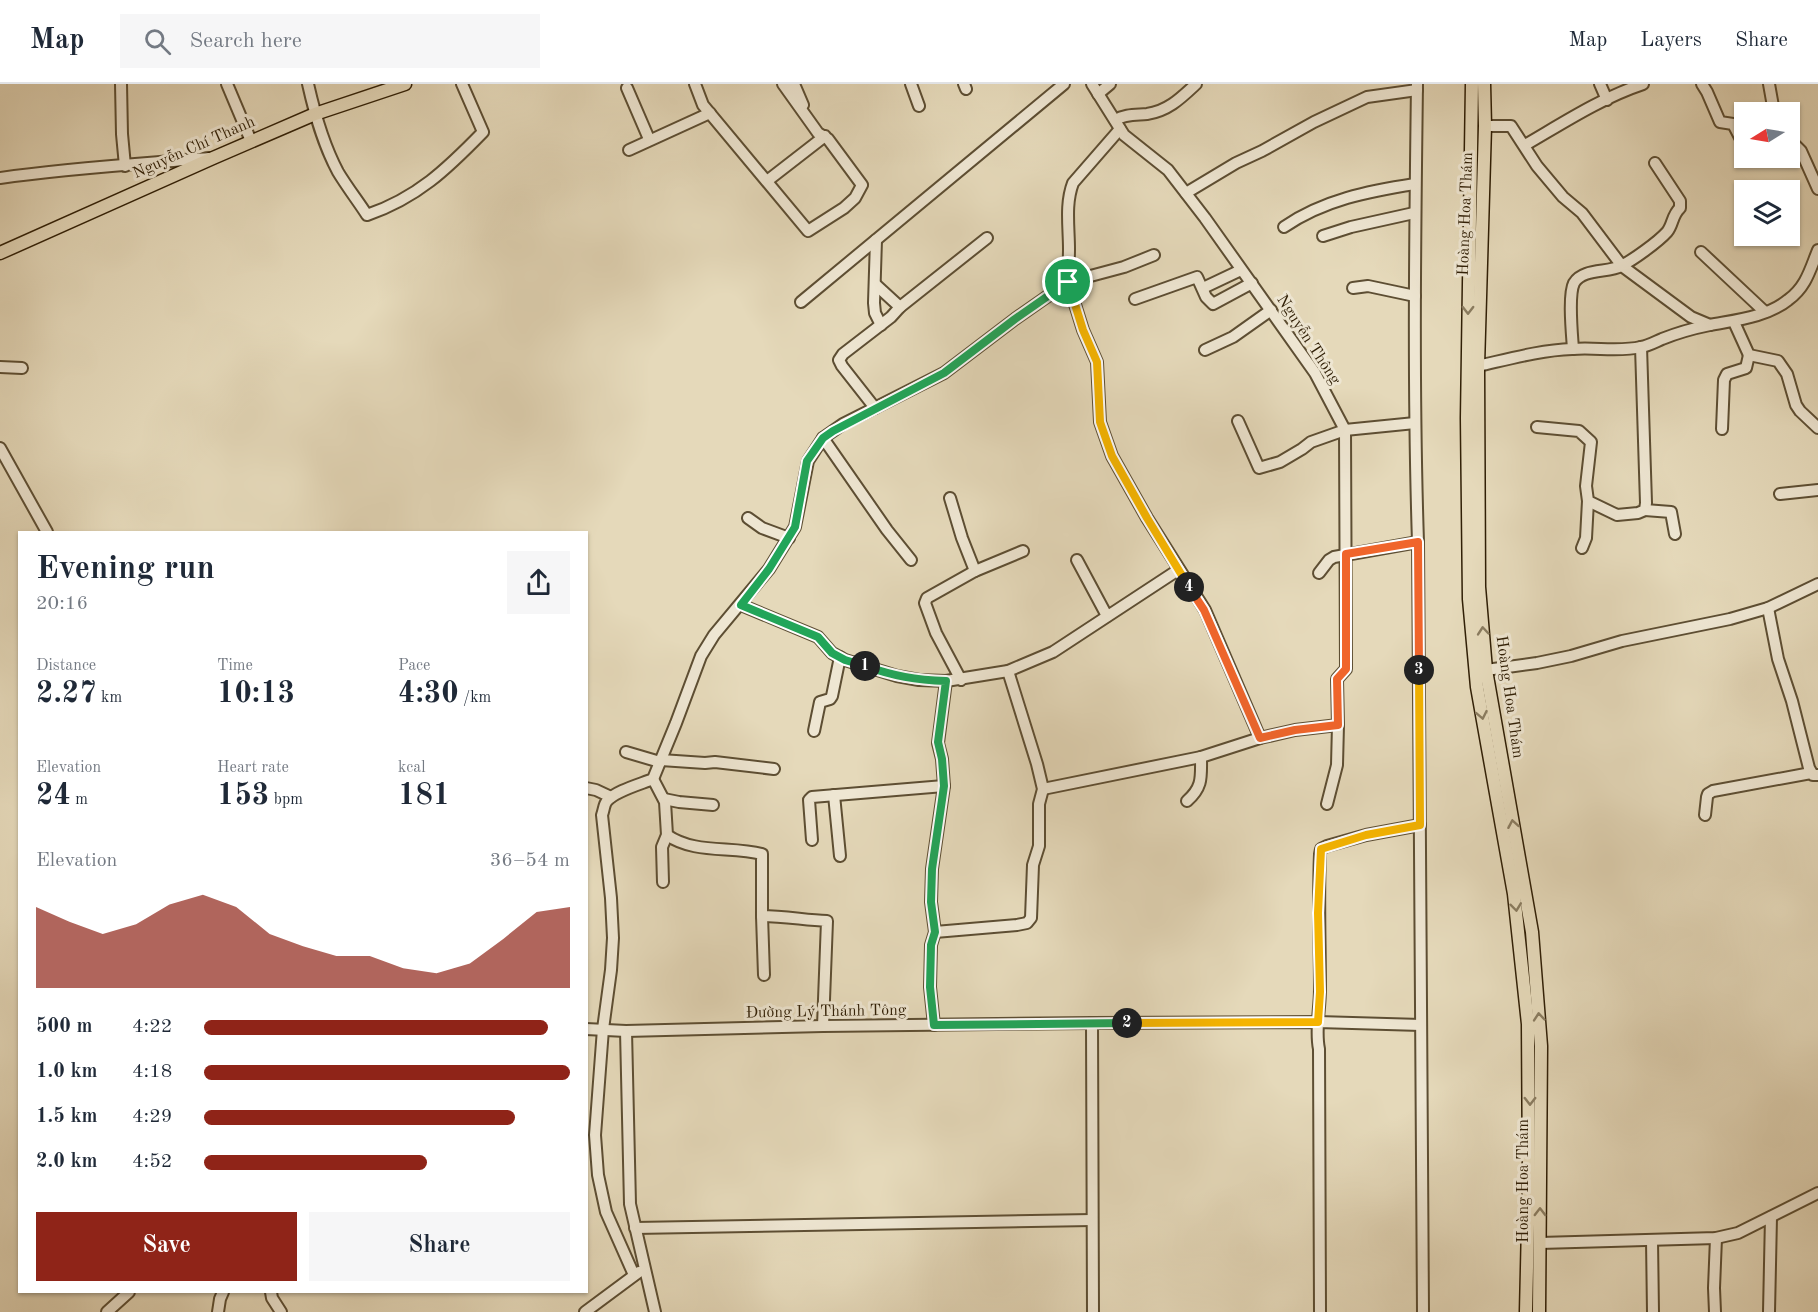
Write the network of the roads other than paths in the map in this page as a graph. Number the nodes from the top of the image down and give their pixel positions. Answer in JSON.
{"nodes":[{"id":1,"x":122,"y":84,"type":"edge"},
{"id":2,"x":226,"y":84,"type":"edge"},
{"id":3,"x":309,"y":84,"type":"edge"},
{"id":4,"x":405,"y":84,"type":"edge"},
{"id":5,"x":462,"y":84,"type":"edge"},
{"id":6,"x":695,"y":84,"type":"edge"},
{"id":7,"x":783,"y":84,"type":"edge"},
{"id":8,"x":794,"y":84,"type":"edge"},
{"id":9,"x":911,"y":84,"type":"edge"},
{"id":10,"x":1064,"y":84,"type":"edge"},
{"id":11,"x":1110,"y":84,"type":"edge"},
{"id":12,"x":1196,"y":84,"type":"edge"},
{"id":13,"x":1472,"y":84,"type":"edge"},
{"id":14,"x":1484,"y":84,"type":"edge"},
{"id":15,"x":1600,"y":84,"type":"edge"},
{"id":16,"x":1643,"y":84,"type":"edge"},
{"id":17,"x":1702,"y":84,"type":"edge"},
{"id":18,"x":1769,"y":84,"type":"edge"},
{"id":19,"x":1417,"y":87,"type":"edge"},
{"id":20,"x":627,"y":88,"type":"dead end"},
{"id":21,"x":1095,"y":89,"type":"edge"},
{"id":22,"x":1606,"y":100,"type":"junction"},
{"id":23,"x":1772,"y":102,"type":"edge"},
{"id":24,"x":918,"y":106,"type":"dead end"},
{"id":25,"x":710,"y":113,"type":"junction"},
{"id":26,"x":315,"y":114,"type":"junction"},
{"id":27,"x":810,"y":122,"type":"junction"},
{"id":28,"x":1118,"y":125,"type":"junction"},
{"id":29,"x":1485,"y":126,"type":"junction"},
{"id":30,"x":1734,"y":126,"type":"edge"},
{"id":31,"x":825,"y":136,"type":"junction"},
{"id":32,"x":649,"y":139,"type":"junction"},
{"id":33,"x":251,"y":141,"type":"junction"},
{"id":34,"x":1525,"y":145,"type":"junction"},
{"id":35,"x":629,"y":150,"type":"dead end"},
{"id":36,"x":1800,"y":150,"type":"edge"},
{"id":37,"x":213,"y":158,"type":"junction"},
{"id":38,"x":1655,"y":164,"type":"dead end"},
{"id":39,"x":125,"y":166,"type":"junction"},
{"id":40,"x":0,"y":178,"type":"edge"},
{"id":41,"x":767,"y":181,"type":"junction"},
{"id":42,"x":1415,"y":183,"type":"junction"},
{"id":43,"x":1818,"y":189,"type":"edge"},
{"id":44,"x":1186,"y":193,"type":"junction"},
{"id":45,"x":1414,"y":213,"type":"junction"},
{"id":46,"x":1284,"y":227,"type":"dead end"},
{"id":47,"x":1323,"y":236,"type":"dead end"},
{"id":48,"x":987,"y":238,"type":"dead end"},
{"id":49,"x":876,"y":240,"type":"junction"},
{"id":50,"x":1818,"y":250,"type":"edge"},
{"id":51,"x":1701,"y":252,"type":"dead end"},
{"id":52,"x":0,"y":253,"type":"edge"},
{"id":53,"x":1154,"y":255,"type":"dead end"},
{"id":54,"x":1622,"y":266,"type":"junction"},
{"id":55,"x":1241,"y":270,"type":"junction"},
{"id":56,"x":1068,"y":282,"type":"junction"},
{"id":57,"x":1252,"y":283,"type":"junction"},
{"id":58,"x":876,"y":285,"type":"junction"},
{"id":59,"x":1203,"y":288,"type":"junction"},
{"id":60,"x":1353,"y":288,"type":"dead end"},
{"id":61,"x":1415,"y":296,"type":"junction"},
{"id":62,"x":1134,"y":299,"type":"dead end"},
{"id":63,"x":801,"y":302,"type":"dead end"},
{"id":64,"x":900,"y":307,"type":"junction"},
{"id":65,"x":1271,"y":310,"type":"junction"},
{"id":66,"x":1765,"y":312,"type":"junction"},
{"id":67,"x":1734,"y":322,"type":"junction"},
{"id":68,"x":881,"y":325,"type":"junction"},
{"id":69,"x":1710,"y":325,"type":"junction"},
{"id":70,"x":1641,"y":347,"type":"junction"},
{"id":71,"x":1573,"y":348,"type":"junction"},
{"id":72,"x":1205,"y":350,"type":"dead end"},
{"id":73,"x":1749,"y":356,"type":"junction"},
{"id":74,"x":0,"y":367,"type":"edge"},
{"id":75,"x":1473,"y":367,"type":"junction"},
{"id":76,"x":22,"y":368,"type":"dead end"},
{"id":77,"x":874,"y":408,"type":"junction"},
{"id":78,"x":1238,"y":421,"type":"dead end"},
{"id":79,"x":1414,"y":423,"type":"junction"},
{"id":80,"x":1537,"y":427,"type":"dead end"},
{"id":81,"x":1818,"y":428,"type":"edge"},
{"id":82,"x":1722,"y":429,"type":"dead end"},
{"id":83,"x":1345,"y":430,"type":"junction"},
{"id":84,"x":823,"y":438,"type":"junction"},
{"id":85,"x":0,"y":448,"type":"edge"},
{"id":86,"x":1818,"y":490,"type":"edge"},
{"id":87,"x":1780,"y":494,"type":"dead end"},
{"id":88,"x":950,"y":498,"type":"dead end"},
{"id":89,"x":1588,"y":501,"type":"junction"},
{"id":90,"x":1645,"y":510,"type":"junction"},
{"id":91,"x":748,"y":519,"type":"dead end"},
{"id":92,"x":46,"y":531,"type":"edge"},
{"id":93,"x":1674,"y":534,"type":"dead end"},
{"id":94,"x":789,"y":538,"type":"junction"},
{"id":95,"x":1418,"y":542,"type":"junction"},
{"id":96,"x":1582,"y":548,"type":"dead end"},
{"id":97,"x":1023,"y":551,"type":"dead end"},
{"id":98,"x":1346,"y":554,"type":"junction"},
{"id":99,"x":911,"y":560,"type":"dead end"},
{"id":100,"x":1077,"y":560,"type":"dead end"},
{"id":101,"x":1178,"y":570,"type":"junction"},
{"id":102,"x":975,"y":571,"type":"junction"},
{"id":103,"x":1319,"y":573,"type":"dead end"},
{"id":104,"x":1818,"y":584,"type":"edge"},
{"id":105,"x":741,"y":605,"type":"junction"},
{"id":106,"x":1768,"y":608,"type":"junction"},
{"id":107,"x":1107,"y":616,"type":"junction"},
{"id":108,"x":840,"y":657,"type":"junction"},
{"id":109,"x":1480,"y":670,"type":"junction"},
{"id":110,"x":1008,"y":671,"type":"junction"},
{"id":111,"x":961,"y":680,"type":"junction"},
{"id":112,"x":946,"y":681,"type":"junction"},
{"id":113,"x":1338,"y":725,"type":"junction"},
{"id":114,"x":814,"y":731,"type":"dead end"},
{"id":115,"x":1260,"y":738,"type":"junction"},
{"id":116,"x":626,"y":752,"type":"dead end"},
{"id":117,"x":1201,"y":757,"type":"junction"},
{"id":118,"x":661,"y":761,"type":"junction"},
{"id":119,"x":774,"y":769,"type":"dead end"},
{"id":120,"x":1814,"y":774,"type":"edge"},
{"id":121,"x":653,"y":779,"type":"junction"},
{"id":122,"x":944,"y":786,"type":"junction"},
{"id":123,"x":588,"y":788,"type":"edge"},
{"id":124,"x":1043,"y":789,"type":"junction"},
{"id":125,"x":834,"y":795,"type":"junction"},
{"id":126,"x":611,"y":798,"type":"junction"},
{"id":127,"x":663,"y":799,"type":"junction"},
{"id":128,"x":1187,"y":801,"type":"dead end"},
{"id":129,"x":1327,"y":804,"type":"dead end"},
{"id":130,"x":713,"y":805,"type":"dead end"},
{"id":131,"x":1705,"y":816,"type":"dead end"},
{"id":132,"x":1420,"y":825,"type":"junction"},
{"id":133,"x":667,"y":835,"type":"junction"},
{"id":134,"x":812,"y":840,"type":"dead end"},
{"id":135,"x":840,"y":856,"type":"dead end"},
{"id":136,"x":663,"y":882,"type":"dead end"},
{"id":137,"x":762,"y":916,"type":"junction"},
{"id":138,"x":935,"y":932,"type":"junction"},
{"id":139,"x":1525,"y":932,"type":"junction"},
{"id":140,"x":764,"y":975,"type":"dead end"},
{"id":141,"x":1318,"y":1022,"type":"junction"},
{"id":142,"x":1092,"y":1023,"type":"junction"},
{"id":143,"x":934,"y":1025,"type":"junction"},
{"id":144,"x":1421,"y":1025,"type":"junction"},
{"id":145,"x":823,"y":1026,"type":"junction"},
{"id":146,"x":588,"y":1029,"type":"edge"},
{"id":147,"x":603,"y":1029,"type":"junction"},
{"id":148,"x":626,"y":1031,"type":"junction"},
{"id":149,"x":1818,"y":1192,"type":"edge"},
{"id":150,"x":1771,"y":1217,"type":"junction"},
{"id":151,"x":1092,"y":1220,"type":"junction"},
{"id":152,"x":635,"y":1228,"type":"junction"},
{"id":153,"x":1716,"y":1238,"type":"junction"},
{"id":154,"x":1652,"y":1240,"type":"junction"},
{"id":155,"x":1540,"y":1243,"type":"junction"},
{"id":156,"x":644,"y":1268,"type":"junction"},
{"id":157,"x":634,"y":1275,"type":"junction"},
{"id":158,"x":128,"y":1293,"type":"edge"},
{"id":159,"x":222,"y":1293,"type":"edge"},
{"id":160,"x":271,"y":1293,"type":"edge"},
{"id":161,"x":106,"y":1312,"type":"edge"},
{"id":162,"x":218,"y":1312,"type":"edge"},
{"id":163,"x":281,"y":1312,"type":"edge"},
{"id":164,"x":585,"y":1312,"type":"edge"},
{"id":165,"x":655,"y":1312,"type":"edge"},
{"id":166,"x":1093,"y":1312,"type":"edge"},
{"id":167,"x":1320,"y":1312,"type":"edge"},
{"id":168,"x":1423,"y":1312,"type":"edge"},
{"id":169,"x":1526,"y":1312,"type":"edge"},
{"id":170,"x":1539,"y":1312,"type":"edge"},
{"id":171,"x":1653,"y":1312,"type":"edge"},
{"id":172,"x":1715,"y":1312,"type":"edge"},
{"id":173,"x":1769,"y":1312,"type":"edge"}],
"edges":[{"from":1,"to":39,"type":"street"},
{"from":2,"to":33,"type":"street"},
{"from":3,"to":26,"type":"street"},
{"from":4,"to":26,"type":"main road","name":"Nguyễn Chí Thanh"},
{"from":5,"to":26,"type":"street"},
{"from":6,"to":25,"type":"street"},
{"from":7,"to":27,"type":"street"},
{"from":8,"to":27,"type":"street"},
{"from":9,"to":24,"type":"street"},
{"from":10,"to":49,"type":"street"},
{"from":11,"to":21,"type":"street"},
{"from":12,"to":28,"type":"street"},
{"from":13,"to":75,"type":"main road","name":"Hoàng Hoa Thám","one_way":true},
{"from":14,"to":29,"type":"main road","name":"Hoàng Hoa Thám"},
{"from":15,"to":22,"type":"street"},
{"from":16,"to":22,"type":"street"},
{"from":17,"to":30,"type":"street"},
{"from":18,"to":23,"type":"street"},
{"from":19,"to":42,"type":"street"},
{"from":19,"to":44,"type":"street"},
{"from":20,"to":32,"type":"street"},
{"from":21,"to":28,"type":"street","name":"Nguyễn Thông"},
{"from":22,"to":34,"type":"street"},
{"from":25,"to":32,"type":"street"},
{"from":25,"to":41,"type":"street"},
{"from":26,"to":33,"type":"main road","name":"Nguyễn Chí Thanh"},
{"from":27,"to":31,"type":"street"},
{"from":28,"to":44,"type":"street","name":"Nguyễn Thông"},
{"from":28,"to":56,"type":"street"},
{"from":29,"to":34,"type":"street"},
{"from":29,"to":75,"type":"main road","name":"Hoàng Hoa Thám"},
{"from":31,"to":41,"type":"street"},
{"from":31,"to":41,"type":"street"},
{"from":32,"to":35,"type":"street"},
{"from":33,"to":37,"type":"main road","name":"Nguyễn Chí Thanh"},
{"from":34,"to":54,"type":"street"},
{"from":36,"to":43,"type":"street"},
{"from":37,"to":39,"type":"street"},
{"from":37,"to":52,"type":"main road","name":"Nguyễn Chí Thanh"},
{"from":38,"to":54,"type":"street"},
{"from":39,"to":40,"type":"street"},
{"from":42,"to":45,"type":"street"},
{"from":42,"to":46,"type":"street"},
{"from":44,"to":55,"type":"street","name":"Nguyễn Thông"},
{"from":45,"to":47,"type":"street"},
{"from":45,"to":61,"type":"street"},
{"from":48,"to":64,"type":"street"},
{"from":49,"to":58,"type":"street"},
{"from":49,"to":63,"type":"street"},
{"from":50,"to":66,"type":"street"},
{"from":51,"to":66,"type":"street"},
{"from":53,"to":56,"type":"street"},
{"from":54,"to":69,"type":"street"},
{"from":54,"to":71,"type":"street"},
{"from":55,"to":57,"type":"street","name":"Nguyễn Thông"},
{"from":55,"to":59,"type":"street"},
{"from":56,"to":77,"type":"street"},
{"from":56,"to":101,"type":"street"},
{"from":57,"to":59,"type":"street"},
{"from":57,"to":65,"type":"street","name":"Nguyễn Thông"},
{"from":58,"to":64,"type":"street"},
{"from":58,"to":68,"type":"street"},
{"from":59,"to":62,"type":"street"},
{"from":60,"to":61,"type":"street"},
{"from":61,"to":79,"type":"street"},
{"from":64,"to":68,"type":"street"},
{"from":65,"to":72,"type":"street"},
{"from":65,"to":83,"type":"street","name":"Nguyễn Thông"},
{"from":66,"to":67,"type":"street"},
{"from":67,"to":69,"type":"street"},
{"from":67,"to":73,"type":"street"},
{"from":68,"to":77,"type":"street"},
{"from":69,"to":70,"type":"street"},
{"from":70,"to":71,"type":"street"},
{"from":70,"to":90,"type":"street"},
{"from":71,"to":75,"type":"street"},
{"from":73,"to":81,"type":"street"},
{"from":73,"to":82,"type":"street"},
{"from":74,"to":76,"type":"street"},
{"from":75,"to":109,"type":"main road","name":"Hoàng Hoa Thám"},
{"from":77,"to":84,"type":"street"},
{"from":78,"to":83,"type":"street"},
{"from":79,"to":83,"type":"street"},
{"from":79,"to":95,"type":"street"},
{"from":80,"to":89,"type":"street"},
{"from":83,"to":98,"type":"street","name":"Nguyễn Thông"},
{"from":84,"to":94,"type":"street"},
{"from":84,"to":99,"type":"street"},
{"from":85,"to":92,"type":"street"},
{"from":86,"to":87,"type":"street"},
{"from":88,"to":102,"type":"street"},
{"from":89,"to":90,"type":"street"},
{"from":89,"to":96,"type":"street"},
{"from":90,"to":93,"type":"street"},
{"from":91,"to":94,"type":"street"},
{"from":94,"to":105,"type":"street"},
{"from":95,"to":98,"type":"street"},
{"from":95,"to":132,"type":"street"},
{"from":97,"to":102,"type":"street"},
{"from":98,"to":103,"type":"street"},
{"from":98,"to":113,"type":"street","name":"Nguyễn Thông"},
{"from":100,"to":107,"type":"street"},
{"from":101,"to":107,"type":"street"},
{"from":101,"to":115,"type":"street"},
{"from":102,"to":111,"type":"street"},
{"from":104,"to":106,"type":"street"},
{"from":105,"to":108,"type":"street"},
{"from":105,"to":118,"type":"street"},
{"from":106,"to":109,"type":"street"},
{"from":106,"to":120,"type":"street"},
{"from":107,"to":110,"type":"street"},
{"from":108,"to":112,"type":"street"},
{"from":108,"to":114,"type":"street"},
{"from":109,"to":139,"type":"main road","name":"Hoàng Hoa Thám"},
{"from":110,"to":111,"type":"street"},
{"from":110,"to":124,"type":"street"},
{"from":111,"to":112,"type":"street"},
{"from":112,"to":122,"type":"street"},
{"from":113,"to":115,"type":"street"},
{"from":113,"to":129,"type":"street","name":"Nguyễn Thông"},
{"from":115,"to":117,"type":"street"},
{"from":116,"to":118,"type":"street"},
{"from":117,"to":124,"type":"street"},
{"from":117,"to":128,"type":"street"},
{"from":118,"to":119,"type":"street"},
{"from":118,"to":121,"type":"street"},
{"from":120,"to":131,"type":"street"},
{"from":121,"to":126,"type":"street"},
{"from":121,"to":127,"type":"street"},
{"from":122,"to":125,"type":"street"},
{"from":122,"to":138,"type":"street"},
{"from":123,"to":126,"type":"street"},
{"from":124,"to":138,"type":"street"},
{"from":125,"to":134,"type":"street"},
{"from":125,"to":135,"type":"street"},
{"from":126,"to":147,"type":"street"},
{"from":127,"to":130,"type":"street"},
{"from":127,"to":133,"type":"street"},
{"from":132,"to":141,"type":"street"},
{"from":132,"to":144,"type":"street"},
{"from":133,"to":136,"type":"street"},
{"from":133,"to":137,"type":"street"},
{"from":137,"to":140,"type":"street"},
{"from":137,"to":145,"type":"street"},
{"from":138,"to":143,"type":"street"},
{"from":155,"to":139,"type":"main road","name":"Hoàng Hoa Thám","one_way":true},
{"from":139,"to":169,"type":"main road","name":"Hoàng Hoa Thám","one_way":true},
{"from":141,"to":142,"type":"street","name":"Đường Lý Thánh Tông"},
{"from":141,"to":144,"type":"street","name":"Đường Lý Thánh Tông"},
{"from":141,"to":167,"type":"street"},
{"from":142,"to":143,"type":"street","name":"Đường Lý Thánh Tông"},
{"from":142,"to":151,"type":"street"},
{"from":143,"to":145,"type":"street","name":"Đường Lý Thánh Tông"},
{"from":144,"to":168,"type":"street"},
{"from":145,"to":148,"type":"street","name":"Đường Lý Thánh Tông"},
{"from":146,"to":147,"type":"street","name":"Đường Lý Thánh Tông"},
{"from":147,"to":148,"type":"street","name":"Đường Lý Thánh Tông"},
{"from":147,"to":157,"type":"street"},
{"from":148,"to":152,"type":"street"},
{"from":149,"to":150,"type":"street"},
{"from":150,"to":153,"type":"street"},
{"from":150,"to":173,"type":"street"},
{"from":151,"to":152,"type":"street"},
{"from":151,"to":166,"type":"street"},
{"from":152,"to":156,"type":"street"},
{"from":153,"to":154,"type":"street"},
{"from":153,"to":172,"type":"street"},
{"from":154,"to":155,"type":"street"},
{"from":154,"to":171,"type":"street"},
{"from":155,"to":170,"type":"main road","name":"Hoàng Hoa Thám"},
{"from":156,"to":157,"type":"street"},
{"from":156,"to":165,"type":"street"},
{"from":157,"to":164,"type":"street"},
{"from":158,"to":161,"type":"street"},
{"from":159,"to":162,"type":"street"},
{"from":160,"to":163,"type":"street"}]}
